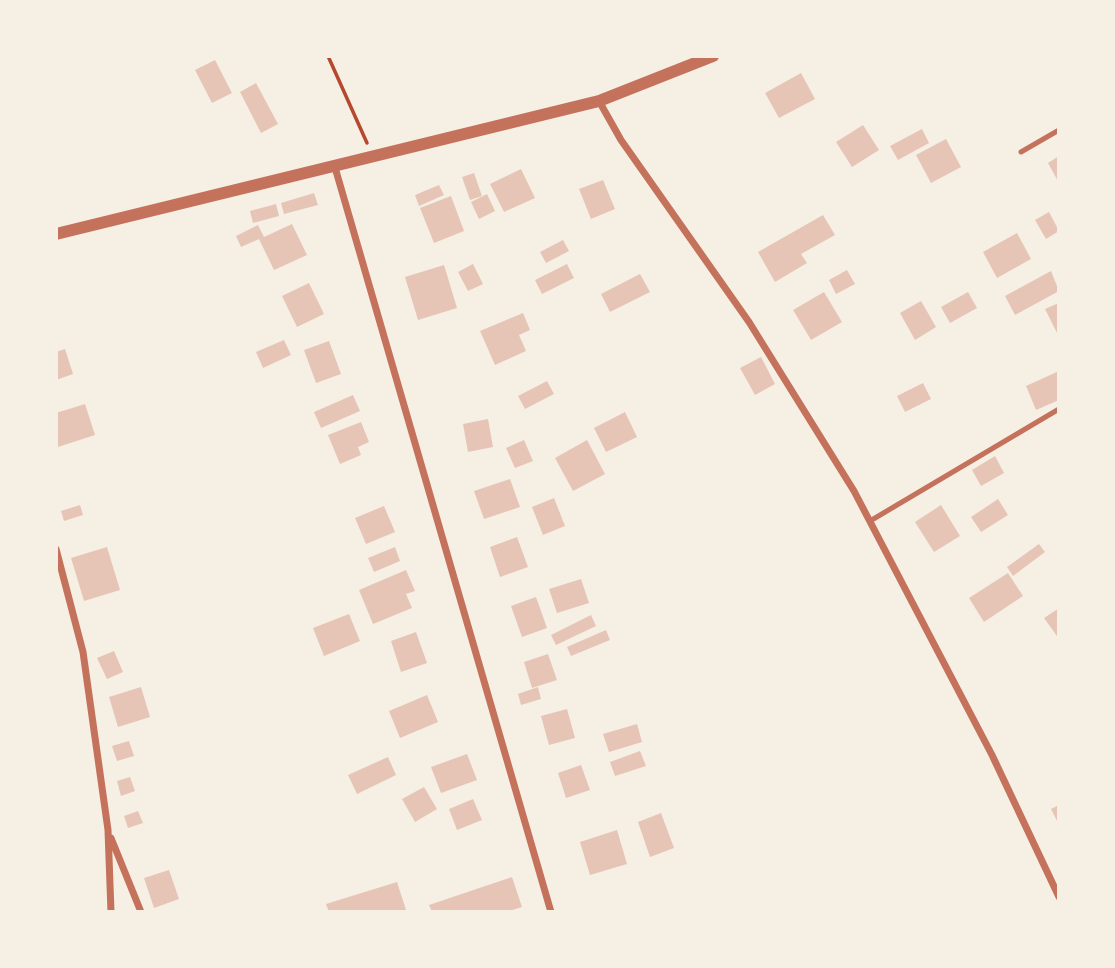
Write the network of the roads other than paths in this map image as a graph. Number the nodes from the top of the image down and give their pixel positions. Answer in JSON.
{"nodes":[{"id":1,"x":713,"y":56,"type":"edge"},
{"id":2,"x":599,"y":101,"type":"junction"},
{"id":3,"x":1059,"y":130,"type":"edge"},
{"id":4,"x":1021,"y":152,"type":"dead end"},
{"id":5,"x":334,"y":163,"type":"junction"},
{"id":6,"x":56,"y":233,"type":"edge"},
{"id":7,"x":1059,"y":410,"type":"edge"},
{"id":8,"x":870,"y":522,"type":"junction"},
{"id":9,"x":56,"y":549,"type":"edge"},
{"id":10,"x":108,"y":830,"type":"junction"},
{"id":11,"x":1059,"y":897,"type":"edge"},
{"id":12,"x":111,"y":912,"type":"edge"},
{"id":13,"x":141,"y":912,"type":"edge"},
{"id":14,"x":551,"y":912,"type":"edge"}],
"edges":[{"from":1,"to":2,"type":"street"},
{"from":2,"to":5,"type":"street"},
{"from":2,"to":8,"type":"street"},
{"from":3,"to":4,"type":"lane"},
{"from":5,"to":6,"type":"street"},
{"from":5,"to":14,"type":"street"},
{"from":7,"to":8,"type":"lane"},
{"from":8,"to":11,"type":"street"},
{"from":9,"to":10,"type":"street"},
{"from":10,"to":12,"type":"street"},
{"from":10,"to":13,"type":"street"}]}
